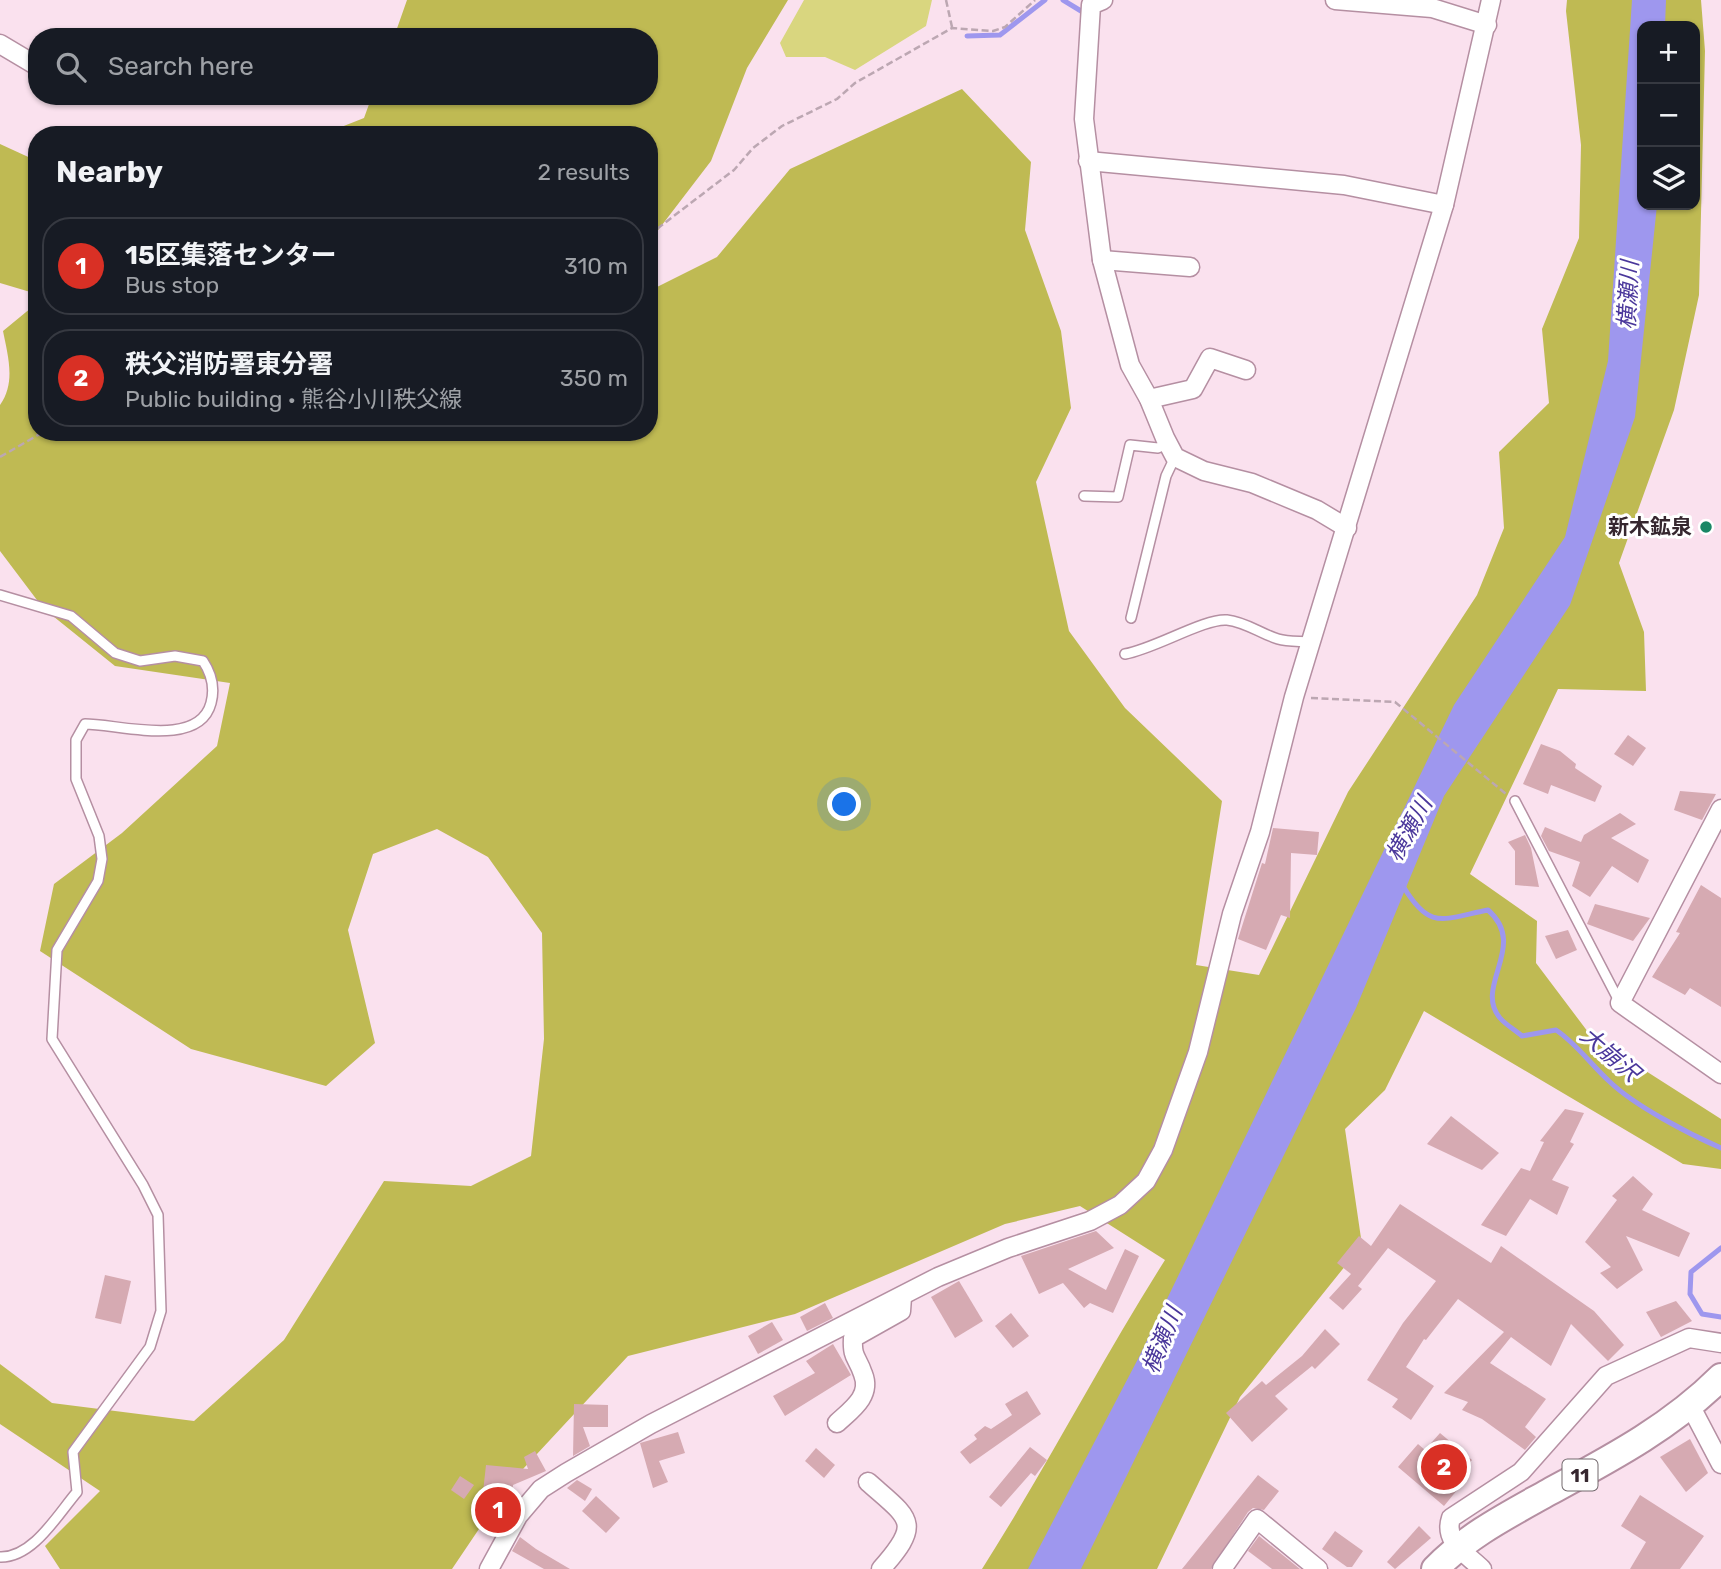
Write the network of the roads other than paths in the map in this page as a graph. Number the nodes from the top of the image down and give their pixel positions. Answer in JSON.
{"nodes":[{"id":1,"x":1103,"y":0,"type":"edge"},
{"id":2,"x":1335,"y":0,"type":"edge"},
{"id":3,"x":1491,"y":0,"type":"edge"},
{"id":4,"x":1487,"y":25,"type":"junction"},
{"id":5,"x":0,"y":44,"type":"edge"},
{"id":6,"x":28,"y":61,"type":"edge"},
{"id":7,"x":1088,"y":161,"type":"junction"},
{"id":8,"x":1444,"y":205,"type":"junction"},
{"id":9,"x":1102,"y":260,"type":"junction"},
{"id":10,"x":1191,"y":267,"type":"dead end"},
{"id":11,"x":1246,"y":370,"type":"dead end"},
{"id":12,"x":1149,"y":399,"type":"junction"},
{"id":13,"x":1171,"y":450,"type":"junction"},
{"id":14,"x":1084,"y":496,"type":"dead end"},
{"id":15,"x":1346,"y":528,"type":"junction"},
{"id":16,"x":0,"y":595,"type":"edge"},
{"id":17,"x":1131,"y":618,"type":"dead end"},
{"id":18,"x":1310,"y":642,"type":"junction"},
{"id":19,"x":1125,"y":654,"type":"dead end"},
{"id":20,"x":1515,"y":801,"type":"road end"},
{"id":21,"x":1721,"y":809,"type":"edge"},
{"id":22,"x":1620,"y":1003,"type":"junction"},
{"id":23,"x":1721,"y":1074,"type":"edge"},
{"id":24,"x":902,"y":1297,"type":"junction"},
{"id":25,"x":1721,"y":1343,"type":"edge"},
{"id":26,"x":1721,"y":1377,"type":"edge"},
{"id":27,"x":1691,"y":1407,"type":"junction"},
{"id":28,"x":837,"y":1423,"type":"dead end"},
{"id":29,"x":1721,"y":1464,"type":"edge"},
{"id":30,"x":868,"y":1482,"type":"dead end"},
{"id":31,"x":1458,"y":1546,"type":"junction"},
{"id":32,"x":0,"y":1557,"type":"edge"},
{"id":33,"x":489,"y":1569,"type":"edge"},
{"id":34,"x":881,"y":1569,"type":"edge"},
{"id":35,"x":1222,"y":1569,"type":"edge"},
{"id":36,"x":1318,"y":1569,"type":"edge"},
{"id":37,"x":1435,"y":1569,"type":"edge"},
{"id":38,"x":1482,"y":1569,"type":"edge"}],
"edges":[{"from":1,"to":7,"type":"street"},
{"from":2,"to":4,"type":"street"},
{"from":3,"to":4,"type":"street"},
{"from":4,"to":8,"type":"street"},
{"from":5,"to":6,"type":"street"},
{"from":7,"to":8,"type":"street"},
{"from":7,"to":9,"type":"street"},
{"from":8,"to":15,"type":"street"},
{"from":9,"to":10,"type":"street"},
{"from":9,"to":12,"type":"street"},
{"from":11,"to":12,"type":"street"},
{"from":12,"to":13,"type":"street"},
{"from":13,"to":14,"type":"lane"},
{"from":13,"to":15,"type":"street"},
{"from":13,"to":17,"type":"lane"},
{"from":15,"to":18,"type":"street"},
{"from":16,"to":32,"type":"lane"},
{"from":18,"to":19,"type":"lane"},
{"from":18,"to":24,"type":"street"},
{"from":20,"to":22,"type":"lane"},
{"from":21,"to":22,"type":"street"},
{"from":22,"to":23,"type":"street"},
{"from":24,"to":28,"type":"street"},
{"from":24,"to":33,"type":"street"},
{"from":25,"to":31,"type":"street"},
{"from":26,"to":27,"type":"main road","number":"11"},
{"from":27,"to":29,"type":"street"},
{"from":27,"to":31,"type":"main road","number":"11"},
{"from":30,"to":34,"type":"street"},
{"from":31,"to":37,"type":"main road","number":"11"},
{"from":31,"to":38,"type":"street"},
{"from":35,"to":36,"type":"street"}]}
